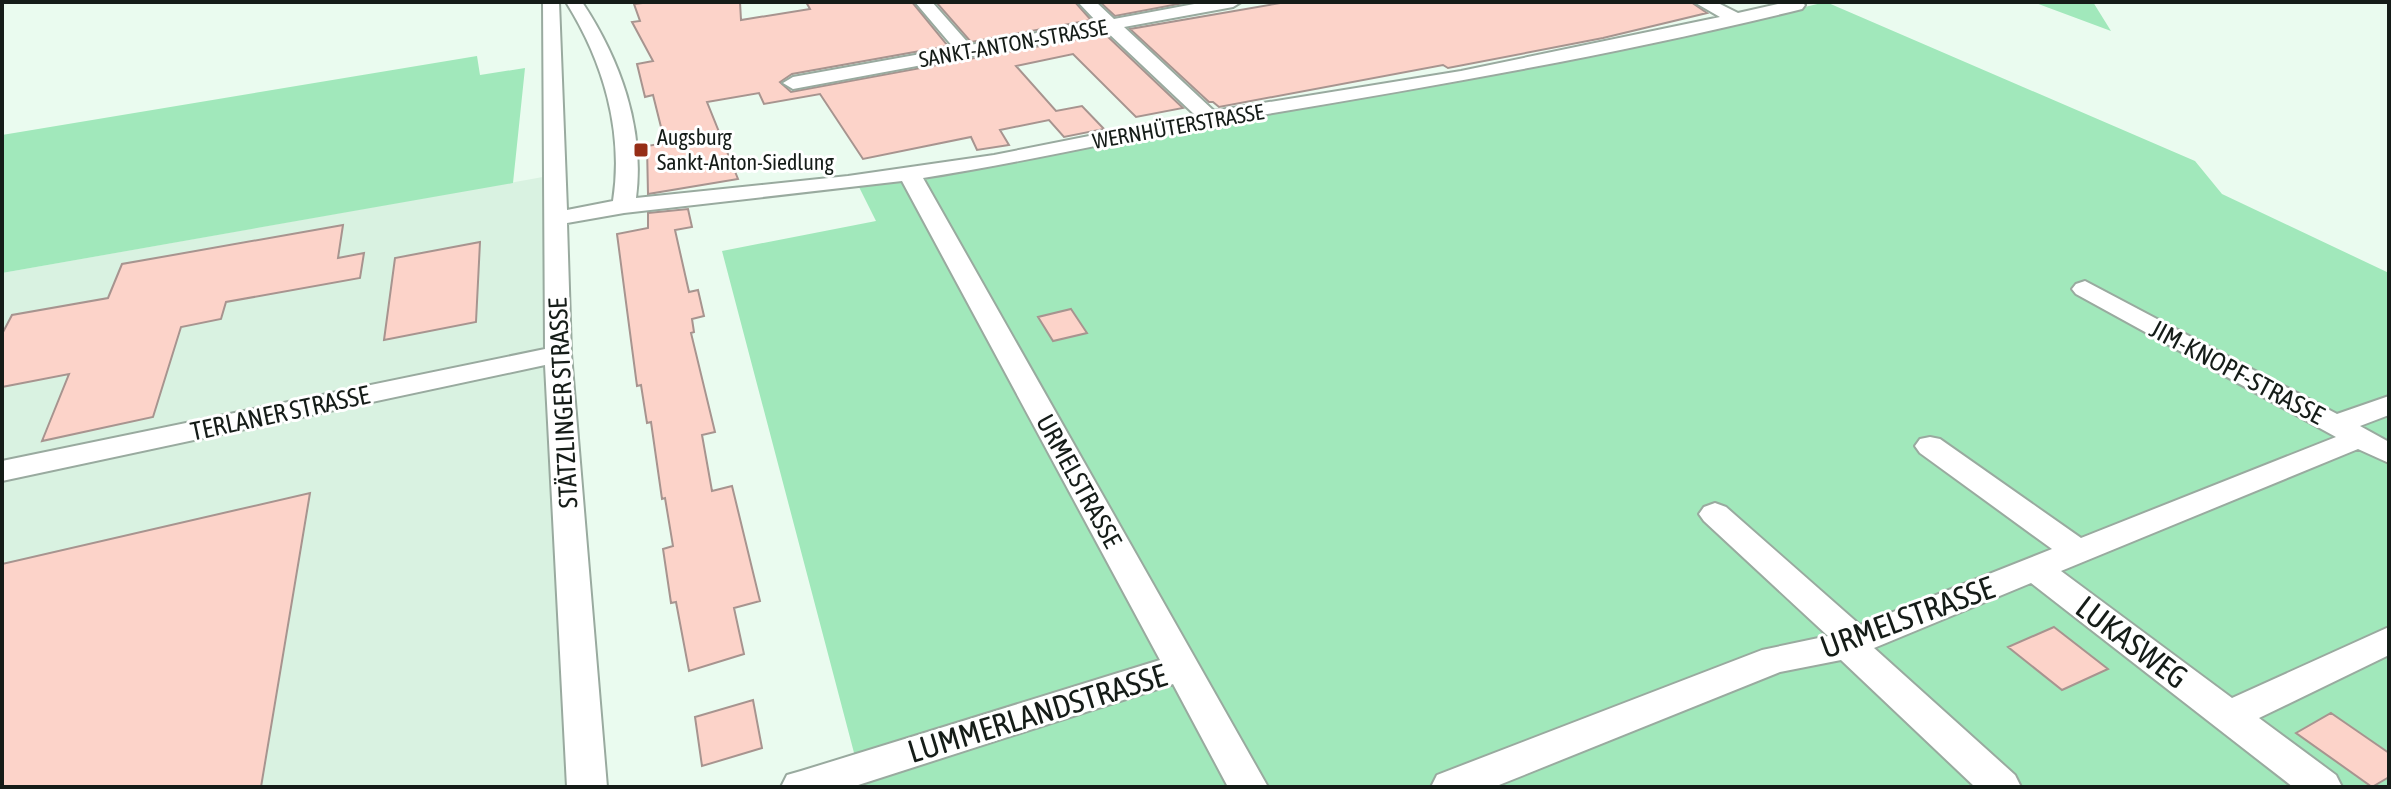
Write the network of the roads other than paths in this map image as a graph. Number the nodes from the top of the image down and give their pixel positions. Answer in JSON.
{"nodes":[{"id":1,"x":923,"y":2,"type":"edge"},
{"id":2,"x":1086,"y":2,"type":"edge"},
{"id":3,"x":1233,"y":2,"type":"edge"},
{"id":4,"x":1702,"y":2,"type":"edge"},
{"id":5,"x":1796,"y":5,"type":"dead end"},
{"id":6,"x":579,"y":8,"type":"edge"},
{"id":7,"x":552,"y":10,"type":"edge"},
{"id":8,"x":1735,"y":18,"type":"junction"},
{"id":9,"x":1110,"y":25,"type":"junction"},
{"id":10,"x":966,"y":51,"type":"junction"},
{"id":11,"x":793,"y":83,"type":"dead end"},
{"id":12,"x":1210,"y":118,"type":"junction"},
{"id":13,"x":910,"y":175,"type":"junction"},
{"id":14,"x":624,"y":206,"type":"junction"},
{"id":15,"x":554,"y":219,"type":"junction"},
{"id":16,"x":2085,"y":289,"type":"dead end"},
{"id":17,"x":558,"y":354,"type":"junction"},
{"id":18,"x":2389,"y":405,"type":"edge"},
{"id":19,"x":2361,"y":439,"type":"edge"},
{"id":20,"x":1930,"y":446,"type":"dead end"},
{"id":21,"x":2,"y":471,"type":"edge"},
{"id":22,"x":1715,"y":514,"type":"dead end"},
{"id":23,"x":2076,"y":550,"type":"junction"},
{"id":24,"x":2034,"y":568,"type":"junction"},
{"id":25,"x":2389,"y":640,"type":"edge"},
{"id":26,"x":1851,"y":642,"type":"junction"},
{"id":27,"x":1182,"y":667,"type":"junction"},
{"id":28,"x":2229,"y":716,"type":"junction"},
{"id":29,"x":587,"y":787,"type":"edge"},
{"id":30,"x":801,"y":787,"type":"edge"},
{"id":31,"x":1248,"y":787,"type":"edge"},
{"id":32,"x":1451,"y":787,"type":"edge"},
{"id":33,"x":2001,"y":787,"type":"edge"},
{"id":34,"x":2322,"y":787,"type":"edge"}],
"edges":[{"from":1,"to":10,"type":"street"},
{"from":2,"to":9,"type":"street"},
{"from":3,"to":9,"type":"street","name":"SANKT-ANTON-STRASSE"},
{"from":4,"to":8,"type":"street"},
{"from":5,"to":8,"type":"street","name":"WERNHÜTERSTRASSE"},
{"from":6,"to":7,"type":"street","name":"STÄTZLINGER STRASSE"},
{"from":6,"to":14,"type":"street","name":"STÄTZLINGER STRASSE"},
{"from":7,"to":15,"type":"street","name":"STÄTZLINGER STRASSE"},
{"from":8,"to":12,"type":"street","name":"WERNHÜTERSTRASSE"},
{"from":9,"to":10,"type":"street","name":"SANKT-ANTON-STRASSE"},
{"from":9,"to":12,"type":"street"},
{"from":10,"to":11,"type":"street","name":"SANKT-ANTON-STRASSE"},
{"from":12,"to":13,"type":"street","name":"WERNHÜTERSTRASSE"},
{"from":13,"to":14,"type":"street","name":"WERNHÜTERSTRASSE"},
{"from":13,"to":27,"type":"street","name":"URMELSTRASSE"},
{"from":14,"to":15,"type":"street","name":"WERNHÜTERSTRASSE"},
{"from":15,"to":17,"type":"street","name":"STÄTZLINGER STRASSE"},
{"from":16,"to":19,"type":"street","name":"JIM-KNOPF-STRASSE"},
{"from":17,"to":21,"type":"street","name":"TERLANER STRASSE"},
{"from":17,"to":29,"type":"street","name":"STÄTZLINGER STRASSE"},
{"from":18,"to":19,"type":"street","name":"URMELSTRASSE"},
{"from":19,"to":23,"type":"street","name":"URMELSTRASSE"},
{"from":20,"to":23,"type":"street"},
{"from":22,"to":26,"type":"street"},
{"from":23,"to":24,"type":"street","name":"URMELSTRASSE"},
{"from":24,"to":26,"type":"street","name":"URMELSTRASSE"},
{"from":24,"to":28,"type":"street","name":"LUKASWEG"},
{"from":25,"to":28,"type":"street"},
{"from":26,"to":32,"type":"street","name":"URMELSTRASSE"},
{"from":26,"to":33,"type":"street"},
{"from":27,"to":30,"type":"street","name":"LUMMERLANDSTRASSE"},
{"from":27,"to":31,"type":"street","name":"URMELSTRASSE"},
{"from":28,"to":34,"type":"street","name":"LUKASWEG"}]}
